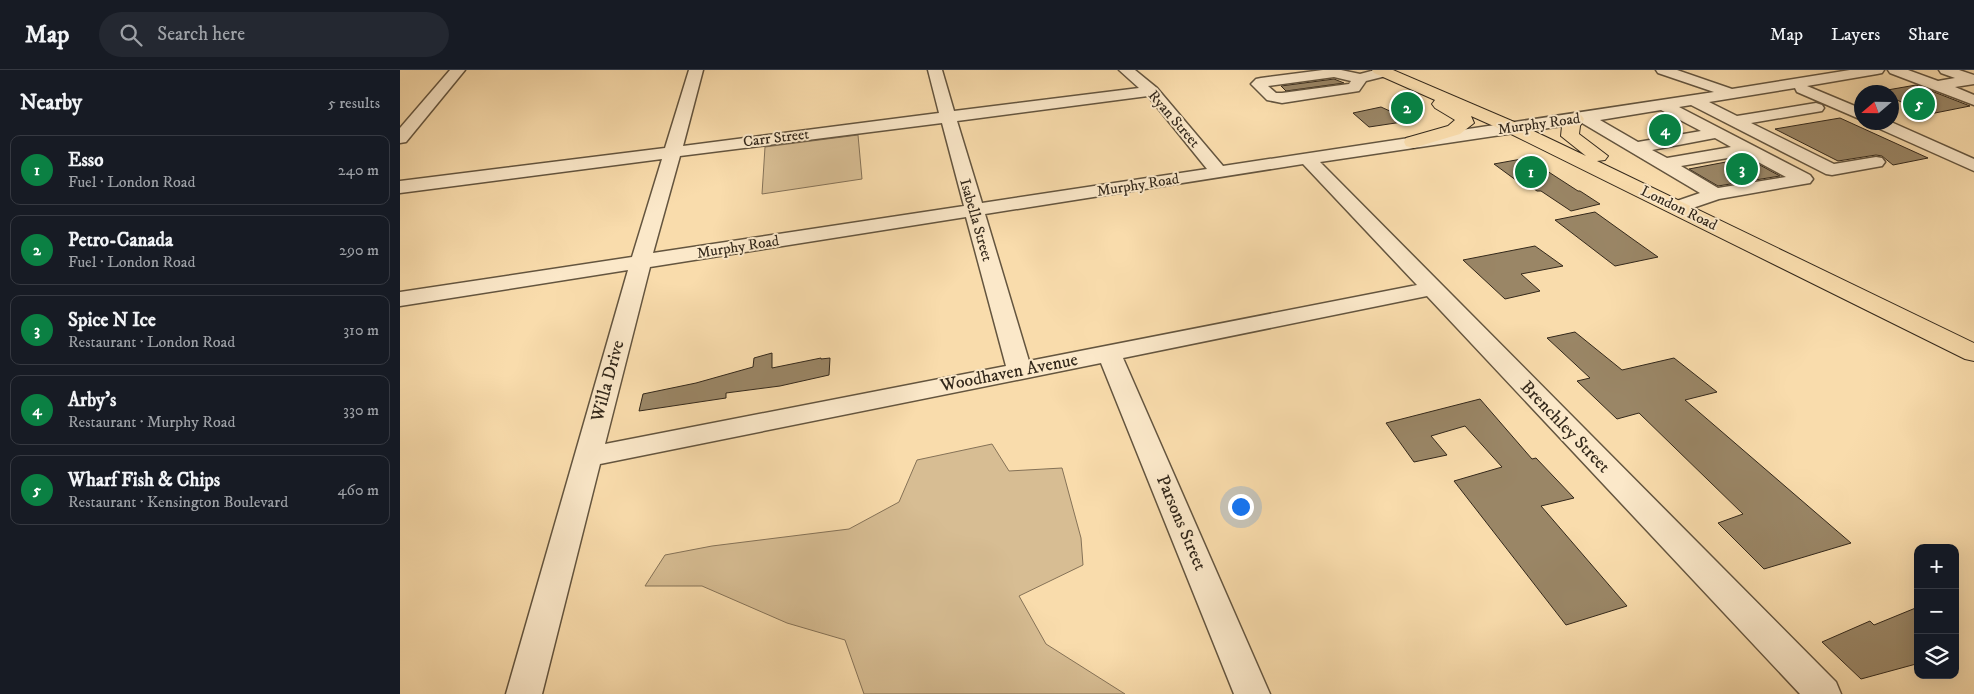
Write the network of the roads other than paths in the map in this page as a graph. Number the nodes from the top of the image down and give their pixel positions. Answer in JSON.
{"nodes":[{"id":1,"x":458,"y":70,"type":"edge"},
{"id":2,"x":696,"y":70,"type":"edge"},
{"id":3,"x":935,"y":70,"type":"edge"},
{"id":4,"x":1126,"y":70,"type":"edge"},
{"id":5,"x":1664,"y":70,"type":"edge"},
{"id":6,"x":1872,"y":70,"type":"edge"},
{"id":7,"x":1895,"y":70,"type":"edge"},
{"id":8,"x":1946,"y":70,"type":"edge"},
{"id":9,"x":1391,"y":73,"type":"edge"},
{"id":10,"x":1794,"y":77,"type":"edge"},
{"id":11,"x":1360,"y":78,"type":"junction"},
{"id":12,"x":1973,"y":80,"type":"edge"},
{"id":13,"x":1937,"y":86,"type":"junction"},
{"id":14,"x":1152,"y":91,"type":"junction"},
{"id":15,"x":1731,"y":93,"type":"junction"},
{"id":16,"x":1691,"y":99,"type":"junction"},
{"id":17,"x":1974,"y":100,"type":"edge"},
{"id":18,"x":1662,"y":104,"type":"junction"},
{"id":19,"x":1816,"y":108,"type":"dead end"},
{"id":20,"x":1854,"y":111,"type":"edge"},
{"id":21,"x":948,"y":117,"type":"junction"},
{"id":22,"x":1579,"y":118,"type":"junction"},
{"id":23,"x":1734,"y":121,"type":"junction"},
{"id":24,"x":1513,"y":128,"type":"junction"},
{"id":25,"x":1608,"y":130,"type":"junction"},
{"id":26,"x":1895,"y":130,"type":"edge"},
{"id":27,"x":1714,"y":133,"type":"junction"},
{"id":28,"x":400,"y":138,"type":"edge"},
{"id":29,"x":1413,"y":142,"type":"junction"},
{"id":30,"x":1637,"y":147,"type":"junction"},
{"id":31,"x":1748,"y":149,"type":"junction"},
{"id":32,"x":674,"y":151,"type":"junction"},
{"id":33,"x":1307,"y":158,"type":"junction"},
{"id":34,"x":1876,"y":162,"type":"dead end"},
{"id":35,"x":1664,"y":164,"type":"junction"},
{"id":36,"x":1974,"y":166,"type":"edge"},
{"id":37,"x":1219,"y":172,"type":"junction"},
{"id":38,"x":400,"y":187,"type":"edge"},
{"id":39,"x":1715,"y":194,"type":"junction"},
{"id":40,"x":1656,"y":196,"type":"junction"},
{"id":41,"x":1678,"y":207,"type":"junction"},
{"id":42,"x":973,"y":210,"type":"junction"},
{"id":43,"x":641,"y":262,"type":"junction"},
{"id":44,"x":1432,"y":289,"type":"junction"},
{"id":45,"x":400,"y":299,"type":"edge"},
{"id":46,"x":1110,"y":353,"type":"junction"},
{"id":47,"x":1974,"y":353,"type":"edge"},
{"id":48,"x":1019,"y":370,"type":"junction"},
{"id":49,"x":587,"y":457,"type":"junction"},
{"id":50,"x":524,"y":694,"type":"edge"},
{"id":51,"x":1252,"y":694,"type":"edge"},
{"id":52,"x":1823,"y":694,"type":"edge"}],
"edges":[{"from":1,"to":28,"type":"street"},
{"from":2,"to":32,"type":"street","name":"Willa Drive"},
{"from":3,"to":21,"type":"street","name":"Isabella Street"},
{"from":4,"to":14,"type":"street","name":"Ryan Street"},
{"from":5,"to":15,"type":"street"},
{"from":6,"to":10,"type":"street","name":"Murphy Road"},
{"from":7,"to":13,"type":"street"},
{"from":8,"to":12,"type":"street"},
{"from":9,"to":11,"type":"street"},
{"from":9,"to":24,"type":"main road","name":"London Road"},
{"from":9,"to":29,"type":"main road"},
{"from":10,"to":15,"type":"street","name":"Murphy Road"},
{"from":10,"to":20,"type":"street"},
{"from":11,"to":11,"type":"street"},
{"from":12,"to":13,"type":"street"},
{"from":13,"to":17,"type":"street"},
{"from":14,"to":21,"type":"street","name":"Carr Street"},
{"from":14,"to":37,"type":"street","name":"Ryan Street"},
{"from":15,"to":16,"type":"street","name":"Murphy Road"},
{"from":16,"to":18,"type":"street","name":"Murphy Road"},
{"from":16,"to":23,"type":"street"},
{"from":18,"to":22,"type":"street","name":"Murphy Road"},
{"from":18,"to":27,"type":"street"},
{"from":19,"to":23,"type":"street"},
{"from":21,"to":32,"type":"street","name":"Carr Street"},
{"from":21,"to":42,"type":"street","name":"Isabella Street"},
{"from":22,"to":24,"type":"street","name":"Murphy Road"},
{"from":22,"to":25,"type":"street"},
{"from":22,"to":40,"type":"main road"},
{"from":23,"to":34,"type":"street"},
{"from":24,"to":29,"type":"street","name":"Murphy Road"},
{"from":24,"to":40,"type":"main road","name":"London Road"},
{"from":25,"to":27,"type":"street"},
{"from":25,"to":30,"type":"street"},
{"from":26,"to":36,"type":"street"},
{"from":27,"to":30,"type":"street"},
{"from":27,"to":31,"type":"street"},
{"from":29,"to":33,"type":"street","name":"Murphy Road"},
{"from":30,"to":35,"type":"street"},
{"from":31,"to":35,"type":"street"},
{"from":31,"to":39,"type":"street"},
{"from":32,"to":38,"type":"street","name":"Carr Street"},
{"from":32,"to":43,"type":"street","name":"Willa Drive"},
{"from":33,"to":37,"type":"street","name":"Murphy Road"},
{"from":33,"to":44,"type":"street","name":"Brenchley Street"},
{"from":35,"to":39,"type":"street"},
{"from":37,"to":42,"type":"street","name":"Murphy Road"},
{"from":39,"to":41,"type":"street"},
{"from":40,"to":41,"type":"main road","name":"London Road"},
{"from":41,"to":47,"type":"main road","name":"London Road"},
{"from":42,"to":43,"type":"street","name":"Murphy Road"},
{"from":42,"to":48,"type":"street","name":"Isabella Street"},
{"from":43,"to":45,"type":"street","name":"Murphy Road"},
{"from":43,"to":49,"type":"street","name":"Willa Drive"},
{"from":44,"to":46,"type":"street","name":"Woodhaven Avenue"},
{"from":44,"to":52,"type":"street","name":"Brenchley Street"},
{"from":46,"to":48,"type":"street","name":"Woodhaven Avenue"},
{"from":46,"to":51,"type":"street","name":"Parsons Street"},
{"from":48,"to":49,"type":"street","name":"Woodhaven Avenue"},
{"from":49,"to":50,"type":"street","name":"Willa Drive"}]}
